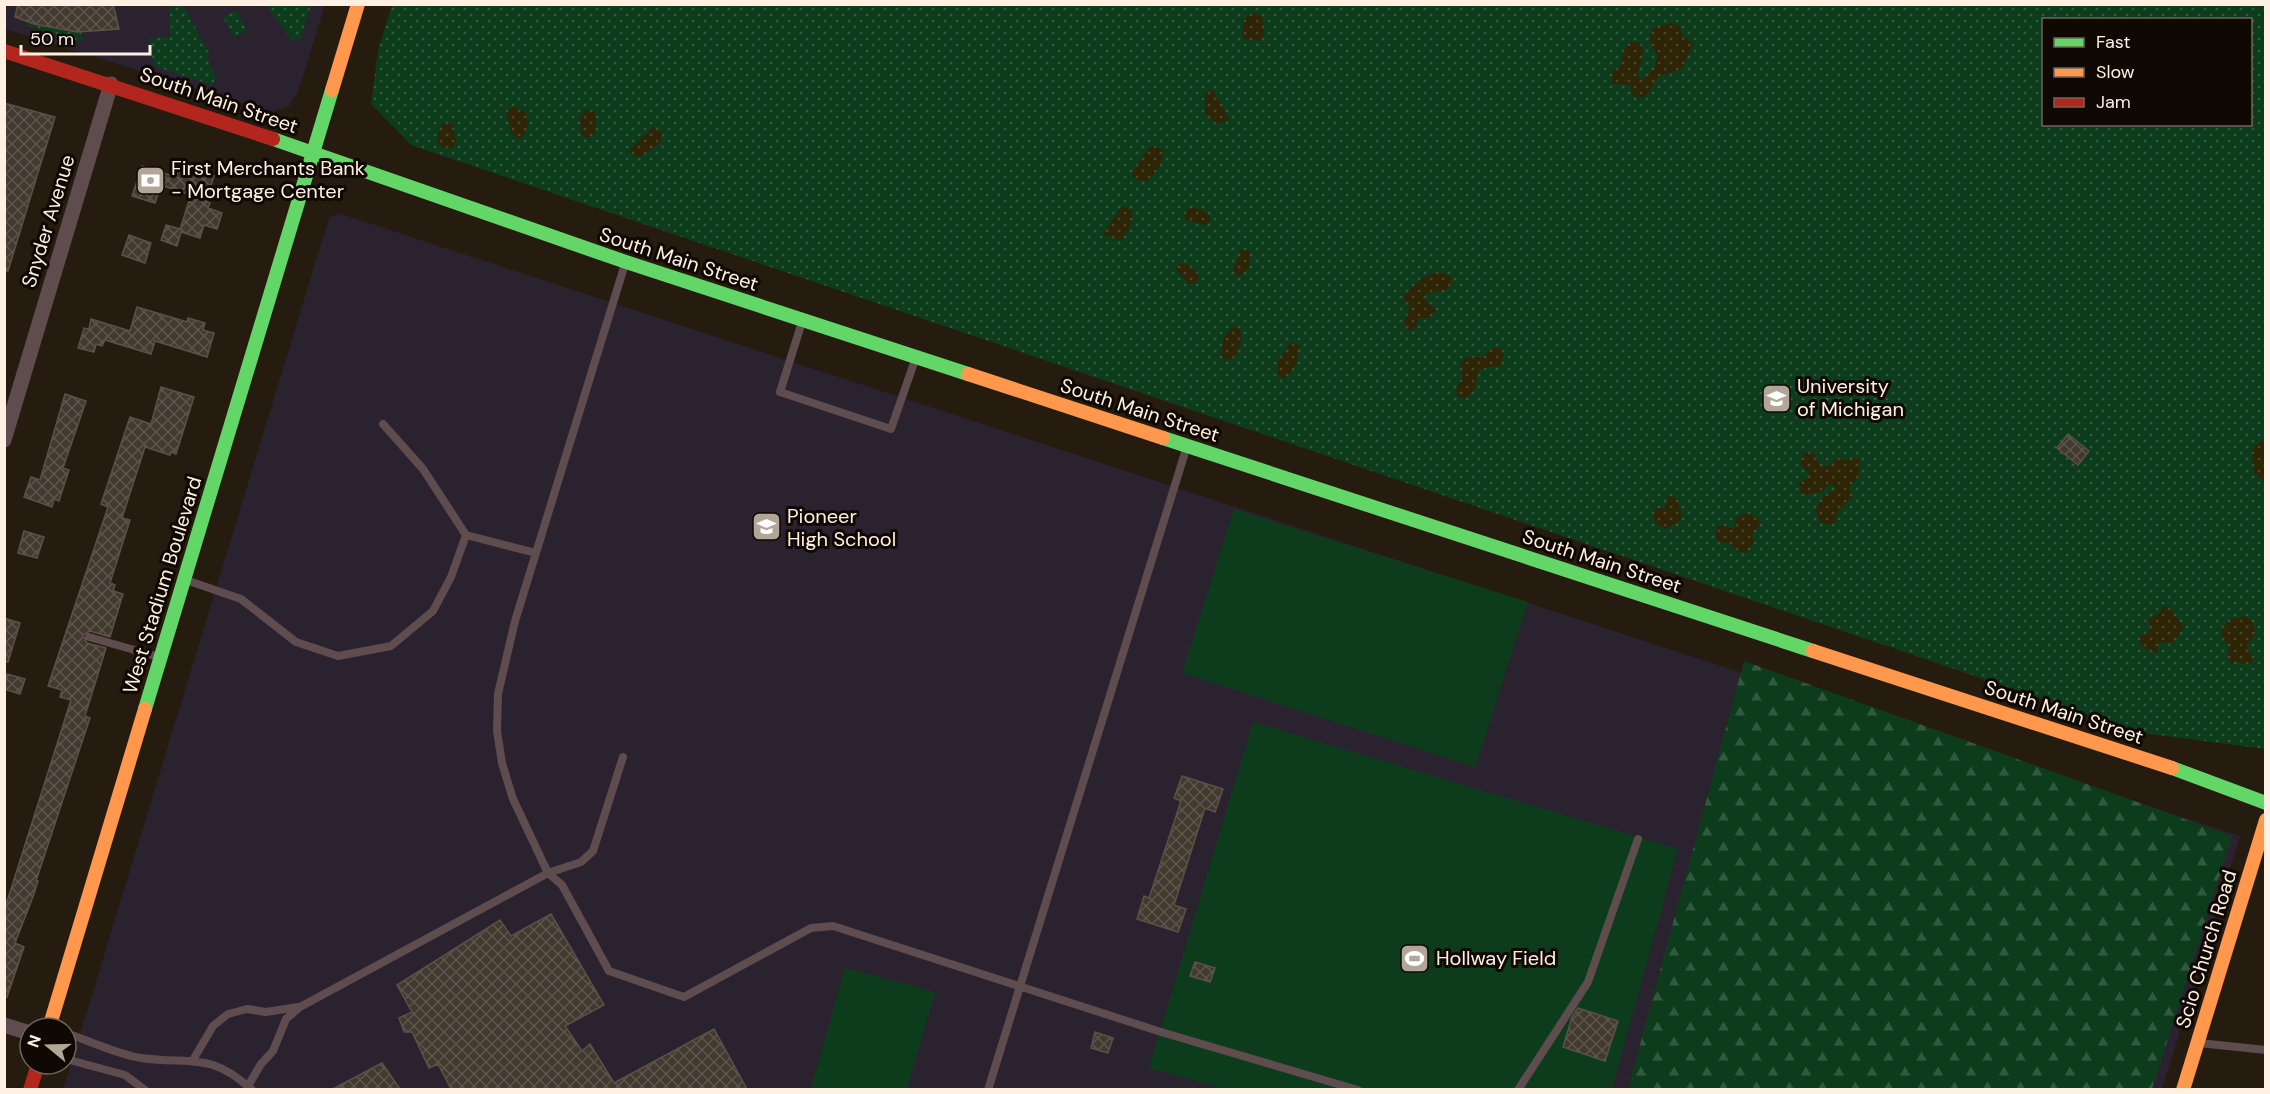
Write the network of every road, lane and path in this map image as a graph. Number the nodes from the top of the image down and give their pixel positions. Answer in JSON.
{"nodes":[{"id":1,"x":358,"y":4,"type":"edge"},
{"id":2,"x":4,"y":51,"type":"edge"},
{"id":3,"x":111,"y":84,"type":"junction"},
{"id":4,"x":314,"y":153,"type":"junction"},
{"id":5,"x":626,"y":262,"type":"junction"},
{"id":6,"x":803,"y":320,"type":"junction"},
{"id":7,"x":916,"y":357,"type":"junction"},
{"id":8,"x":383,"y":424,"type":"dead end"},
{"id":9,"x":4,"y":440,"type":"edge"},
{"id":10,"x":1187,"y":446,"type":"junction"},
{"id":11,"x":466,"y":535,"type":"junction"},
{"id":12,"x":536,"y":553,"type":"junction"},
{"id":13,"x":184,"y":580,"type":"junction"},
{"id":14,"x":88,"y":637,"type":"dead end"},
{"id":15,"x":161,"y":658,"type":"junction"},
{"id":16,"x":623,"y":757,"type":"dead end"},
{"id":17,"x":2265,"y":803,"type":"edge"},
{"id":18,"x":2265,"y":820,"type":"edge"},
{"id":19,"x":1638,"y":839,"type":"dead end"},
{"id":20,"x":548,"y":873,"type":"junction"},
{"id":21,"x":1022,"y":987,"type":"junction"},
{"id":22,"x":300,"y":1007,"type":"junction"},
{"id":23,"x":53,"y":1016,"type":"edge"},
{"id":24,"x":78,"y":1037,"type":"edge"},
{"id":25,"x":2198,"y":1043,"type":"junction"},
{"id":26,"x":2265,"y":1050,"type":"edge"},
{"id":27,"x":193,"y":1060,"type":"junction"},
{"id":28,"x":78,"y":1062,"type":"edge"},
{"id":29,"x":250,"y":1088,"type":"edge"},
{"id":30,"x":145,"y":1089,"type":"edge"},
{"id":31,"x":988,"y":1089,"type":"edge"},
{"id":32,"x":1358,"y":1089,"type":"edge"},
{"id":33,"x":1518,"y":1089,"type":"edge"},
{"id":34,"x":2183,"y":1089,"type":"edge"}],
"edges":[{"from":1,"to":4,"type":"main road","name":"West Stadium Boulevard"},
{"from":2,"to":3,"type":"main road","name":"South Main Street"},
{"from":3,"to":4,"type":"main road","name":"South Main Street"},
{"from":3,"to":9,"type":"street","name":"Snyder Avenue"},
{"from":4,"to":5,"type":"main road","name":"South Main Street"},
{"from":4,"to":13,"type":"main road","name":"West Stadium Boulevard"},
{"from":5,"to":6,"type":"main road","name":"South Main Street"},
{"from":5,"to":12,"type":"lane"},
{"from":6,"to":7,"type":"main road","name":"South Main Street"},
{"from":6,"to":7,"type":"lane"},
{"from":7,"to":10,"type":"main road","name":"South Main Street"},
{"from":8,"to":11,"type":"lane"},
{"from":10,"to":17,"type":"main road","name":"South Main Street"},
{"from":10,"to":21,"type":"lane"},
{"from":11,"to":12,"type":"lane"},
{"from":11,"to":13,"type":"lane"},
{"from":12,"to":20,"type":"lane"},
{"from":13,"to":15,"type":"main road","name":"West Stadium Boulevard"},
{"from":14,"to":15,"type":"lane"},
{"from":15,"to":23,"type":"main road","name":"West Stadium Boulevard"},
{"from":16,"to":20,"type":"lane"},
{"from":18,"to":25,"type":"main road","name":"Scio Church Road"},
{"from":19,"to":33,"type":"lane"},
{"from":20,"to":21,"type":"lane"},
{"from":20,"to":22,"type":"lane"},
{"from":21,"to":31,"type":"lane"},
{"from":21,"to":32,"type":"lane"},
{"from":22,"to":27,"type":"lane"},
{"from":22,"to":29,"type":"lane"},
{"from":24,"to":27,"type":"lane"},
{"from":25,"to":26,"type":"lane"},
{"from":25,"to":34,"type":"main road","name":"Scio Church Road"},
{"from":27,"to":29,"type":"lane"},
{"from":28,"to":30,"type":"lane"}]}
